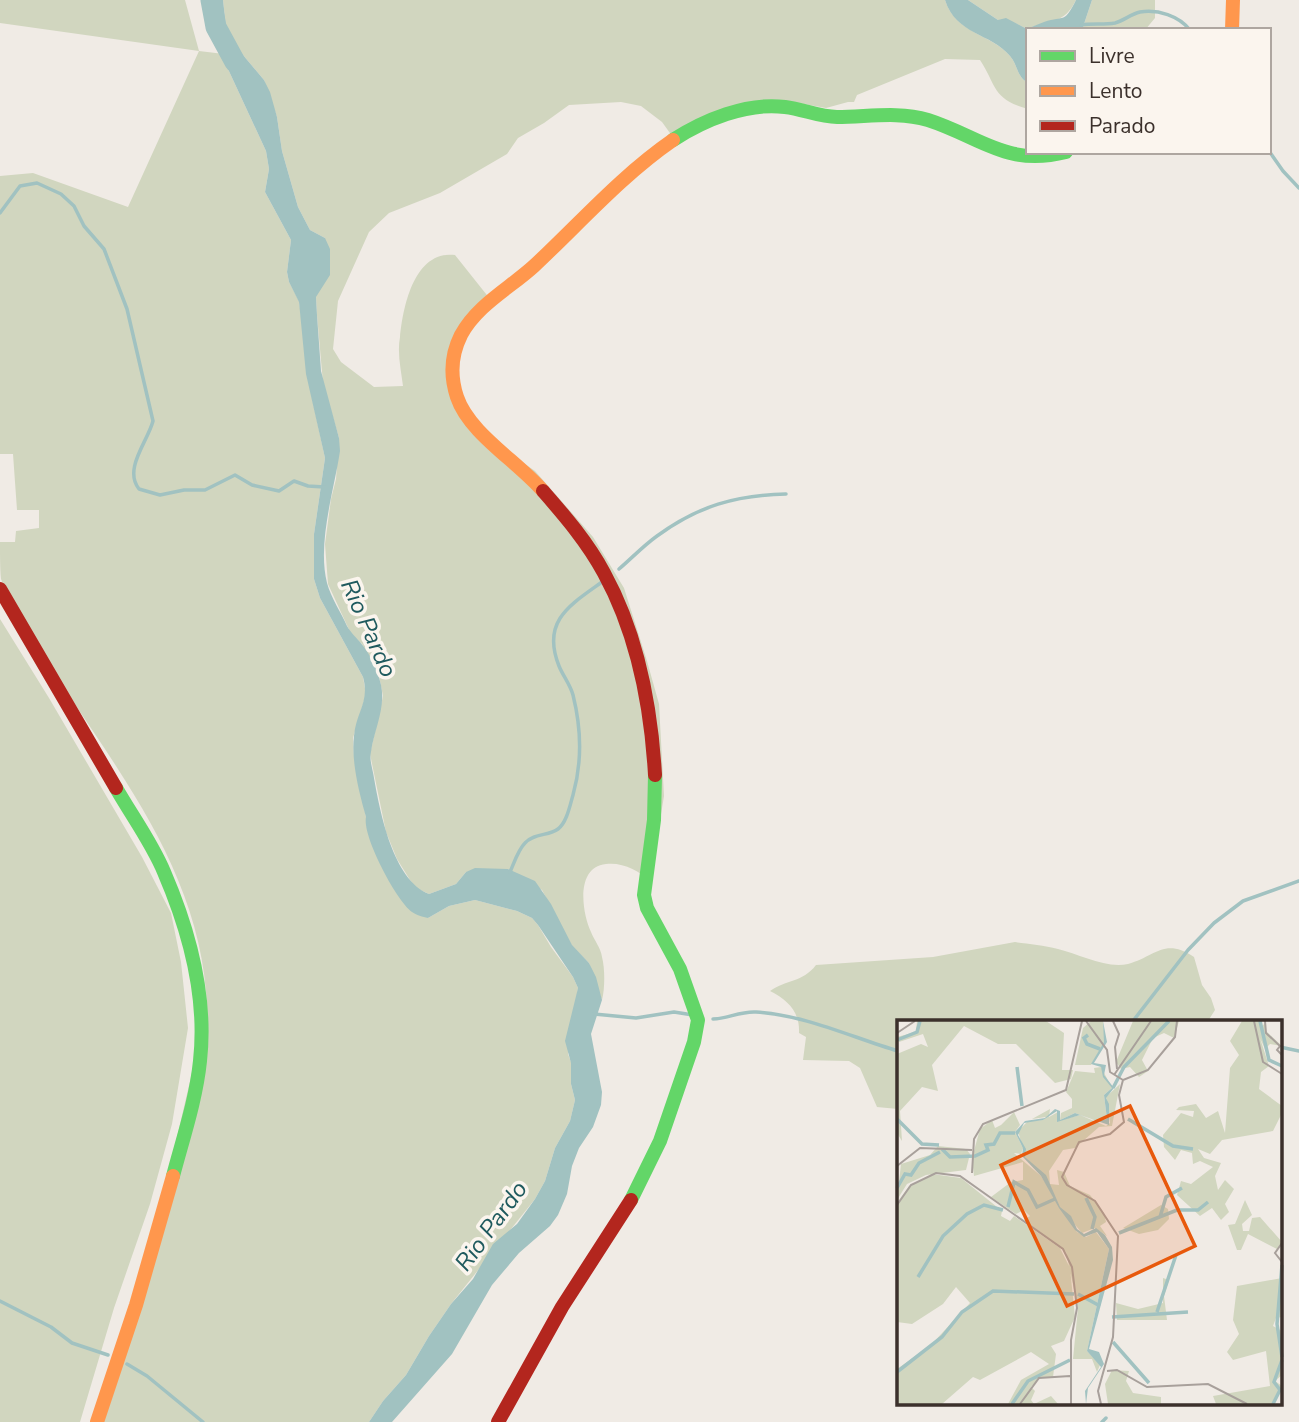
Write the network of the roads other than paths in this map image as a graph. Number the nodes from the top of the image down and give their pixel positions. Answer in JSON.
{"nodes":[{"id":1,"x":1233,"y":0,"type":"edge"},
{"id":2,"x":1232,"y":28,"type":"edge"},
{"id":3,"x":1040,"y":154,"type":"edge"},
{"id":4,"x":0,"y":589,"type":"edge"},
{"id":5,"x":97,"y":1422,"type":"edge"},
{"id":6,"x":498,"y":1422,"type":"edge"}],
"edges":[{"from":1,"to":2,"type":"street"},
{"from":3,"to":6,"type":"street"},
{"from":4,"to":5,"type":"street"}]}
